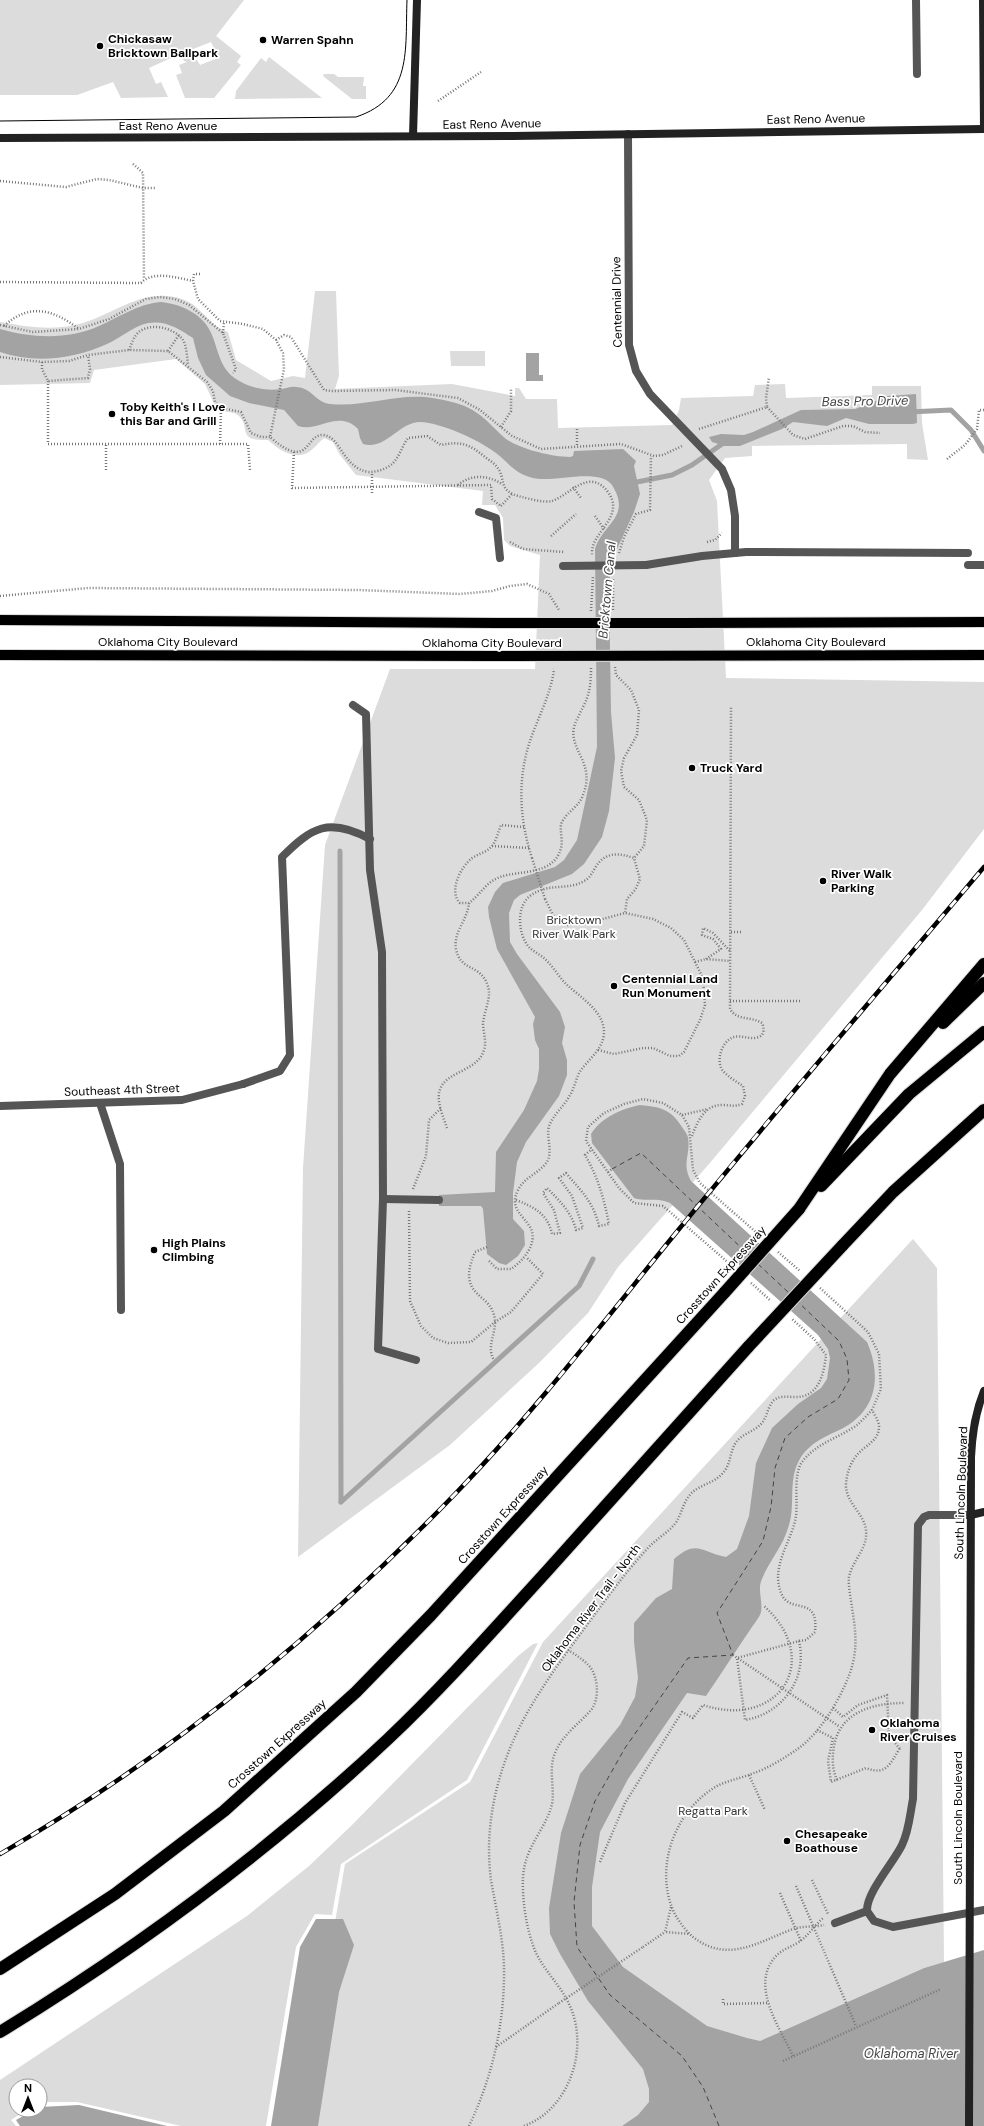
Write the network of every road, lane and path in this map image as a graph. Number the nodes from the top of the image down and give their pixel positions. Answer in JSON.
{"nodes":[{"id":1,"x":417,"y":0,"type":"edge"},
{"id":2,"x":916,"y":0,"type":"edge"},
{"id":3,"x":983,"y":0,"type":"edge"},
{"id":4,"x":983,"y":23,"type":"edge"},
{"id":5,"x":481,"y":72,"type":"dead end"},
{"id":6,"x":917,"y":74,"type":"dead end"},
{"id":7,"x":438,"y":101,"type":"dead end"},
{"id":8,"x":984,"y":129,"type":"edge"},
{"id":9,"x":628,"y":134,"type":"junction"},
{"id":10,"x":413,"y":136,"type":"junction"},
{"id":11,"x":0,"y":138,"type":"edge"},
{"id":12,"x":133,"y":164,"type":"dead end"},
{"id":13,"x":0,"y":181,"type":"edge"},
{"id":14,"x":143,"y":188,"type":"junction"},
{"id":15,"x":155,"y":188,"type":"dead end"},
{"id":16,"x":200,"y":274,"type":"dead end"},
{"id":17,"x":144,"y":279,"type":"junction"},
{"id":18,"x":193,"y":280,"type":"junction"},
{"id":19,"x":0,"y":282,"type":"edge"},
{"id":20,"x":224,"y":322,"type":"junction"},
{"id":21,"x":2,"y":326,"type":"edge"},
{"id":22,"x":79,"y":330,"type":"junction"},
{"id":23,"x":223,"y":333,"type":"junction"},
{"id":24,"x":179,"y":335,"type":"junction"},
{"id":25,"x":276,"y":340,"type":"junction"},
{"id":26,"x":129,"y":350,"type":"junction"},
{"id":27,"x":168,"y":351,"type":"junction"},
{"id":28,"x":88,"y":355,"type":"junction"},
{"id":29,"x":0,"y":356,"type":"edge"},
{"id":30,"x":42,"y":362,"type":"junction"},
{"id":31,"x":188,"y":366,"type":"junction"},
{"id":32,"x":233,"y":374,"type":"dead end"},
{"id":33,"x":769,"y":377,"type":"dead end"},
{"id":34,"x":48,"y":381,"type":"junction"},
{"id":35,"x":511,"y":388,"type":"dead end"},
{"id":36,"x":221,"y":408,"type":"junction"},
{"id":37,"x":767,"y":408,"type":"junction"},
{"id":38,"x":984,"y":410,"type":"edge"},
{"id":39,"x":273,"y":416,"type":"dead end"},
{"id":40,"x":501,"y":427,"type":"junction"},
{"id":41,"x":577,"y":429,"type":"dead end"},
{"id":42,"x":695,"y":430,"type":"dead end"},
{"id":43,"x":880,"y":433,"type":"dead end"},
{"id":44,"x":270,"y":437,"type":"dead end"},
{"id":45,"x":220,"y":444,"type":"junction"},
{"id":46,"x":106,"y":445,"type":"junction"},
{"id":47,"x":681,"y":445,"type":"dead end"},
{"id":48,"x":577,"y":447,"type":"junction"},
{"id":49,"x":294,"y":452,"type":"dead end"},
{"id":50,"x":651,"y":456,"type":"junction"},
{"id":51,"x":947,"y":459,"type":"dead end"},
{"id":52,"x":106,"y":470,"type":"dead end"},
{"id":53,"x":250,"y":470,"type":"dead end"},
{"id":54,"x":372,"y":472,"type":"dead end"},
{"id":55,"x":502,"y":484,"type":"dead end"},
{"id":56,"x":457,"y":486,"type":"junction"},
{"id":57,"x":372,"y":487,"type":"junction"},
{"id":58,"x":573,"y":487,"type":"dead end"},
{"id":59,"x":372,"y":493,"type":"dead end"},
{"id":60,"x":512,"y":494,"type":"dead end"},
{"id":61,"x":581,"y":498,"type":"dead end"},
{"id":62,"x":502,"y":506,"type":"junction"},
{"id":63,"x":504,"y":510,"type":"dead end"},
{"id":64,"x":479,"y":512,"type":"dead end"},
{"id":65,"x":576,"y":514,"type":"dead end"},
{"id":66,"x":595,"y":516,"type":"dead end"},
{"id":67,"x":724,"y":528,"type":"dead end"},
{"id":68,"x":604,"y":529,"type":"dead end"},
{"id":69,"x":551,"y":536,"type":"dead end"},
{"id":70,"x":509,"y":540,"type":"dead end"},
{"id":71,"x":699,"y":544,"type":"dead end"},
{"id":72,"x":564,"y":552,"type":"dead end"},
{"id":73,"x":735,"y":553,"type":"junction"},
{"id":74,"x":968,"y":553,"type":"dead end"},
{"id":75,"x":618,"y":556,"type":"dead end"},
{"id":76,"x":500,"y":558,"type":"dead end"},
{"id":77,"x":968,"y":565,"type":"dead end"},
{"id":78,"x":984,"y":565,"type":"edge"},
{"id":79,"x":563,"y":566,"type":"dead end"},
{"id":80,"x":615,"y":571,"type":"dead end"},
{"id":81,"x":527,"y":584,"type":"dead end"},
{"id":82,"x":0,"y":596,"type":"edge"},
{"id":83,"x":613,"y":614,"type":"dead end"},
{"id":84,"x":0,"y":620,"type":"edge"},
{"id":85,"x":984,"y":622,"type":"edge"},
{"id":86,"x":0,"y":655,"type":"edge"},
{"id":87,"x":984,"y":655,"type":"edge"},
{"id":88,"x":615,"y":660,"type":"dead end"},
{"id":89,"x":549,"y":693,"type":"dead end"},
{"id":90,"x":353,"y":705,"type":"dead end"},
{"id":91,"x":730,"y":707,"type":"dead end"},
{"id":92,"x":370,"y":839,"type":"junction"},
{"id":93,"x":490,"y":848,"type":"dead end"},
{"id":94,"x":529,"y":848,"type":"junction"},
{"id":95,"x":634,"y":858,"type":"junction"},
{"id":96,"x":469,"y":903,"type":"dead end"},
{"id":97,"x":625,"y":913,"type":"junction"},
{"id":98,"x":731,"y":932,"type":"junction"},
{"id":99,"x":743,"y":932,"type":"dead end"},
{"id":100,"x":730,"y":951,"type":"junction"},
{"id":101,"x":706,"y":959,"type":"junction"},
{"id":102,"x":730,"y":961,"type":"junction"},
{"id":103,"x":695,"y":962,"type":"junction"},
{"id":104,"x":984,"y":964,"type":"edge"},
{"id":105,"x":984,"y":983,"type":"edge"},
{"id":106,"x":730,"y":1001,"type":"junction"},
{"id":107,"x":802,"y":1001,"type":"dead end"},
{"id":108,"x":984,"y":1032,"type":"edge"},
{"id":109,"x":598,"y":1050,"type":"junction"},
{"id":110,"x":890,"y":1074,"type":"junction"},
{"id":111,"x":100,"y":1103,"type":"junction"},
{"id":112,"x":0,"y":1106,"type":"edge"},
{"id":113,"x":440,"y":1108,"type":"junction"},
{"id":114,"x":708,"y":1109,"type":"junction"},
{"id":115,"x":984,"y":1110,"type":"edge"},
{"id":116,"x":682,"y":1115,"type":"junction"},
{"id":117,"x":446,"y":1128,"type":"dead end"},
{"id":118,"x":691,"y":1138,"type":"junction"},
{"id":119,"x":592,"y":1149,"type":"junction"},
{"id":120,"x":612,"y":1169,"type":"dead end"},
{"id":121,"x":608,"y":1172,"type":"junction"},
{"id":122,"x":383,"y":1199,"type":"junction"},
{"id":123,"x":408,"y":1200,"type":"junction"},
{"id":124,"x":439,"y":1200,"type":"dead end"},
{"id":125,"x":516,"y":1200,"type":"junction"},
{"id":126,"x":800,"y":1209,"type":"junction"},
{"id":127,"x":764,"y":1239,"type":"dead end"},
{"id":128,"x":487,"y":1247,"type":"dead end"},
{"id":129,"x":775,"y":1249,"type":"dead end"},
{"id":130,"x":526,"y":1257,"type":"junction"},
{"id":131,"x":489,"y":1261,"type":"dead end"},
{"id":132,"x":733,"y":1267,"type":"dead end"},
{"id":133,"x":804,"y":1274,"type":"dead end"},
{"id":134,"x":750,"y":1282,"type":"dead end"},
{"id":135,"x":816,"y":1284,"type":"dead end"},
{"id":136,"x":774,"y":1303,"type":"dead end"},
{"id":137,"x":121,"y":1310,"type":"dead end"},
{"id":138,"x":791,"y":1318,"type":"dead end"},
{"id":139,"x":495,"y":1322,"type":"junction"},
{"id":140,"x":416,"y":1360,"type":"dead end"},
{"id":141,"x":494,"y":1360,"type":"dead end"},
{"id":142,"x":984,"y":1391,"type":"edge"},
{"id":143,"x":872,"y":1410,"type":"junction"},
{"id":144,"x":984,"y":1512,"type":"edge"},
{"id":145,"x":971,"y":1515,"type":"junction"},
{"id":146,"x":764,"y":1606,"type":"dead end"},
{"id":147,"x":799,"y":1641,"type":"junction"},
{"id":148,"x":790,"y":1643,"type":"junction"},
{"id":149,"x":568,"y":1650,"type":"junction"},
{"id":150,"x":733,"y":1655,"type":"dead end"},
{"id":151,"x":737,"y":1658,"type":"junction"},
{"id":152,"x":782,"y":1689,"type":"junction"},
{"id":153,"x":790,"y":1694,"type":"junction"},
{"id":154,"x":888,"y":1703,"type":"junction"},
{"id":155,"x":915,"y":1703,"type":"junction"},
{"id":156,"x":833,"y":1708,"type":"junction"},
{"id":157,"x":743,"y":1710,"type":"junction"},
{"id":158,"x":826,"y":1717,"type":"junction"},
{"id":159,"x":840,"y":1727,"type":"junction"},
{"id":160,"x":817,"y":1730,"type":"junction"},
{"id":161,"x":900,"y":1748,"type":"junction"},
{"id":162,"x":902,"y":1753,"type":"dead end"},
{"id":163,"x":749,"y":1775,"type":"junction"},
{"id":164,"x":837,"y":1780,"type":"junction"},
{"id":165,"x":765,"y":1810,"type":"dead end"},
{"id":166,"x":600,"y":1862,"type":"dead end"},
{"id":167,"x":812,"y":1880,"type":"dead end"},
{"id":168,"x":796,"y":1886,"type":"dead end"},
{"id":169,"x":780,"y":1893,"type":"dead end"},
{"id":170,"x":672,"y":1907,"type":"junction"},
{"id":171,"x":984,"y":1910,"type":"edge"},
{"id":172,"x":835,"y":1911,"type":"dead end"},
{"id":173,"x":867,"y":1911,"type":"junction"},
{"id":174,"x":828,"y":1914,"type":"junction"},
{"id":175,"x":836,"y":1923,"type":"joint"},
{"id":176,"x":814,"y":1927,"type":"junction"},
{"id":177,"x":795,"y":1928,"type":"junction"},
{"id":178,"x":665,"y":1932,"type":"junction"},
{"id":179,"x":690,"y":1934,"type":"junction"},
{"id":180,"x":801,"y":1941,"type":"junction"},
{"id":181,"x":0,"y":1969,"type":"edge"},
{"id":182,"x":941,"y":1989,"type":"dead end"},
{"id":183,"x":723,"y":1999,"type":"dead end"},
{"id":184,"x":768,"y":2003,"type":"junction"},
{"id":185,"x":856,"y":2026,"type":"junction"},
{"id":186,"x":0,"y":2032,"type":"edge"},
{"id":187,"x":496,"y":2047,"type":"junction"},
{"id":188,"x":793,"y":2056,"type":"junction"},
{"id":189,"x":783,"y":2061,"type":"dead end"},
{"id":190,"x":470,"y":2126,"type":"edge"},
{"id":191,"x":524,"y":2126,"type":"edge"},
{"id":192,"x":969,"y":2126,"type":"edge"}],
"edges":[{"from":1,"to":10,"type":"main road"},
{"from":2,"to":6,"type":"street"},
{"from":3,"to":4,"type":"main road"},
{"from":4,"to":8,"type":"main road"},
{"from":5,"to":7,"type":"path"},
{"from":8,"to":9,"type":"main road","name":"East Reno Avenue"},
{"from":9,"to":10,"type":"main road","name":"East Reno Avenue"},
{"from":9,"to":73,"type":"street","name":"Centennial Drive"},
{"from":10,"to":11,"type":"main road","name":"East Reno Avenue"},
{"from":12,"to":14,"type":"path"},
{"from":13,"to":14,"type":"path"},
{"from":14,"to":15,"type":"path"},
{"from":14,"to":17,"type":"path"},
{"from":16,"to":18,"type":"path"},
{"from":17,"to":18,"type":"path"},
{"from":17,"to":19,"type":"path"},
{"from":18,"to":20,"type":"path"},
{"from":20,"to":23,"type":"path"},
{"from":20,"to":25,"type":"path"},
{"from":21,"to":22,"type":"path"},
{"from":21,"to":22,"type":"path"},
{"from":22,"to":23,"type":"path"},
{"from":23,"to":32,"type":"path"},
{"from":24,"to":26,"type":"path"},
{"from":24,"to":27,"type":"path"},
{"from":24,"to":31,"type":"path"},
{"from":25,"to":39,"type":"path"},
{"from":25,"to":40,"type":"path"},
{"from":26,"to":27,"type":"path"},
{"from":26,"to":28,"type":"path"},
{"from":27,"to":31,"type":"path"},
{"from":28,"to":30,"type":"path"},
{"from":28,"to":34,"type":"path"},
{"from":29,"to":30,"type":"path"},
{"from":30,"to":34,"type":"path"},
{"from":31,"to":36,"type":"path"},
{"from":33,"to":37,"type":"path"},
{"from":34,"to":46,"type":"path"},
{"from":35,"to":40,"type":"path"},
{"from":36,"to":44,"type":"path"},
{"from":36,"to":45,"type":"path"},
{"from":37,"to":42,"type":"path"},
{"from":37,"to":43,"type":"path"},
{"from":38,"to":51,"type":"path"},
{"from":40,"to":48,"type":"path"},
{"from":41,"to":48,"type":"path"},
{"from":45,"to":46,"type":"path"},
{"from":45,"to":53,"type":"path"},
{"from":46,"to":52,"type":"path"},
{"from":47,"to":50,"type":"path"},
{"from":48,"to":50,"type":"path"},
{"from":49,"to":57,"type":"path"},
{"from":50,"to":75,"type":"path"},
{"from":54,"to":57,"type":"path"},
{"from":55,"to":56,"type":"path"},
{"from":56,"to":57,"type":"path"},
{"from":56,"to":62,"type":"path"},
{"from":57,"to":59,"type":"path"},
{"from":58,"to":61,"type":"path"},
{"from":60,"to":62,"type":"path"},
{"from":62,"to":63,"type":"path"},
{"from":64,"to":76,"type":"street"},
{"from":65,"to":69,"type":"path"},
{"from":66,"to":68,"type":"path"},
{"from":67,"to":71,"type":"path"},
{"from":70,"to":72,"type":"path"},
{"from":73,"to":74,"type":"street"},
{"from":73,"to":79,"type":"street","bridge":true},
{"from":77,"to":78,"type":"street"},
{"from":80,"to":83,"type":"path"},
{"from":81,"to":82,"type":"path"},
{"from":84,"to":85,"type":"main road","name":"Oklahoma City Boulevard","bridge":true},
{"from":86,"to":87,"type":"main road","name":"Oklahoma City Boulevard","bridge":true},
{"from":88,"to":95,"type":"path"},
{"from":89,"to":94,"type":"path"},
{"from":90,"to":92,"type":"street"},
{"from":91,"to":98,"type":"path"},
{"from":92,"to":111,"type":"street","name":"Southeast 4th Street"},
{"from":92,"to":122,"type":"street"},
{"from":93,"to":94,"type":"path"},
{"from":94,"to":97,"type":"path","bridge":true},
{"from":95,"to":97,"type":"path"},
{"from":95,"to":109,"type":"path"},
{"from":96,"to":113,"type":"path"},
{"from":97,"to":103,"type":"path"},
{"from":98,"to":99,"type":"path"},
{"from":98,"to":100,"type":"path"},
{"from":100,"to":101,"type":"path"},
{"from":100,"to":102,"type":"path"},
{"from":101,"to":102,"type":"path"},
{"from":101,"to":103,"type":"path"},
{"from":102,"to":106,"type":"path"},
{"from":103,"to":109,"type":"path"},
{"from":104,"to":110,"type":"highway"},
{"from":105,"to":110,"type":"highway"},
{"from":106,"to":107,"type":"path"},
{"from":106,"to":114,"type":"path"},
{"from":108,"to":126,"type":"highway","name":"Crosstown Expressway"},
{"from":109,"to":125,"type":"path"},
{"from":110,"to":126,"type":"highway"},
{"from":111,"to":112,"type":"street","name":"Southeast 4th Street"},
{"from":111,"to":137,"type":"street"},
{"from":113,"to":117,"type":"path"},
{"from":113,"to":123,"type":"path"},
{"from":114,"to":116,"type":"path"},
{"from":114,"to":118,"type":"path"},
{"from":115,"to":186,"type":"highway","bridge":true},
{"from":116,"to":118,"type":"path"},
{"from":116,"to":119,"type":"path"},
{"from":118,"to":127,"type":"path"},
{"from":119,"to":121,"type":"path"},
{"from":119,"to":125,"type":"path"},
{"from":120,"to":121,"type":"path"},
{"from":121,"to":132,"type":"path"},
{"from":122,"to":123,"type":"street"},
{"from":122,"to":140,"type":"street"},
{"from":123,"to":124,"type":"street"},
{"from":123,"to":139,"type":"path"},
{"from":125,"to":130,"type":"path"},
{"from":126,"to":181,"type":"highway","name":"Crosstown Expressway","bridge":true},
{"from":128,"to":139,"type":"path"},
{"from":129,"to":133,"type":"path"},
{"from":130,"to":131,"type":"path"},
{"from":130,"to":139,"type":"path"},
{"from":134,"to":136,"type":"path"},
{"from":135,"to":143,"type":"path"},
{"from":138,"to":149,"type":"path","name":"Oklahoma River Trail - North"},
{"from":139,"to":141,"type":"path"},
{"from":142,"to":145,"type":"main road","name":"South Lincoln Boulevard"},
{"from":143,"to":147,"type":"path"},
{"from":143,"to":156,"type":"path"},
{"from":144,"to":145,"type":"main road"},
{"from":145,"to":155,"type":"street"},
{"from":145,"to":192,"type":"main road","name":"South Lincoln Boulevard","bridge":true},
{"from":146,"to":148,"type":"path"},
{"from":147,"to":148,"type":"path"},
{"from":147,"to":153,"type":"path"},
{"from":148,"to":151,"type":"path"},
{"from":148,"to":152,"type":"path"},
{"from":149,"to":187,"type":"path","name":"Oklahoma River Trail - North"},
{"from":149,"to":191,"type":"path"},
{"from":150,"to":151,"type":"path"},
{"from":151,"to":152,"type":"path"},
{"from":151,"to":157,"type":"path"},
{"from":152,"to":153,"type":"path"},
{"from":152,"to":157,"type":"path"},
{"from":153,"to":157,"type":"path"},
{"from":153,"to":158,"type":"path"},
{"from":154,"to":155,"type":"path"},
{"from":154,"to":156,"type":"path"},
{"from":154,"to":159,"type":"path"},
{"from":154,"to":161,"type":"path"},
{"from":155,"to":173,"type":"street"},
{"from":156,"to":158,"type":"path"},
{"from":157,"to":166,"type":"path"},
{"from":158,"to":159,"type":"path"},
{"from":158,"to":160,"type":"path"},
{"from":159,"to":164,"type":"path"},
{"from":160,"to":163,"type":"path"},
{"from":160,"to":164,"type":"path"},
{"from":161,"to":162,"type":"path"},
{"from":161,"to":164,"type":"path"},
{"from":163,"to":165,"type":"path"},
{"from":163,"to":170,"type":"path"},
{"from":167,"to":174,"type":"path"},
{"from":168,"to":176,"type":"path"},
{"from":169,"to":177,"type":"path"},
{"from":170,"to":178,"type":"path"},
{"from":170,"to":179,"type":"path"},
{"from":171,"to":173,"type":"street"},
{"from":172,"to":174,"type":"path"},
{"from":173,"to":175,"type":"street"},
{"from":174,"to":176,"type":"path"},
{"from":175,"to":176,"type":"path"},
{"from":176,"to":177,"type":"path"},
{"from":176,"to":180,"type":"path"},
{"from":176,"to":185,"type":"path"},
{"from":177,"to":179,"type":"path"},
{"from":177,"to":180,"type":"path"},
{"from":178,"to":179,"type":"path"},
{"from":178,"to":187,"type":"path","bridge":true},
{"from":180,"to":184,"type":"path"},
{"from":182,"to":185,"type":"path"},
{"from":183,"to":184,"type":"path"},
{"from":184,"to":188,"type":"path"},
{"from":185,"to":188,"type":"path"},
{"from":187,"to":190,"type":"path","name":"Oklahoma River Trail - North"},
{"from":188,"to":189,"type":"path"}]}
